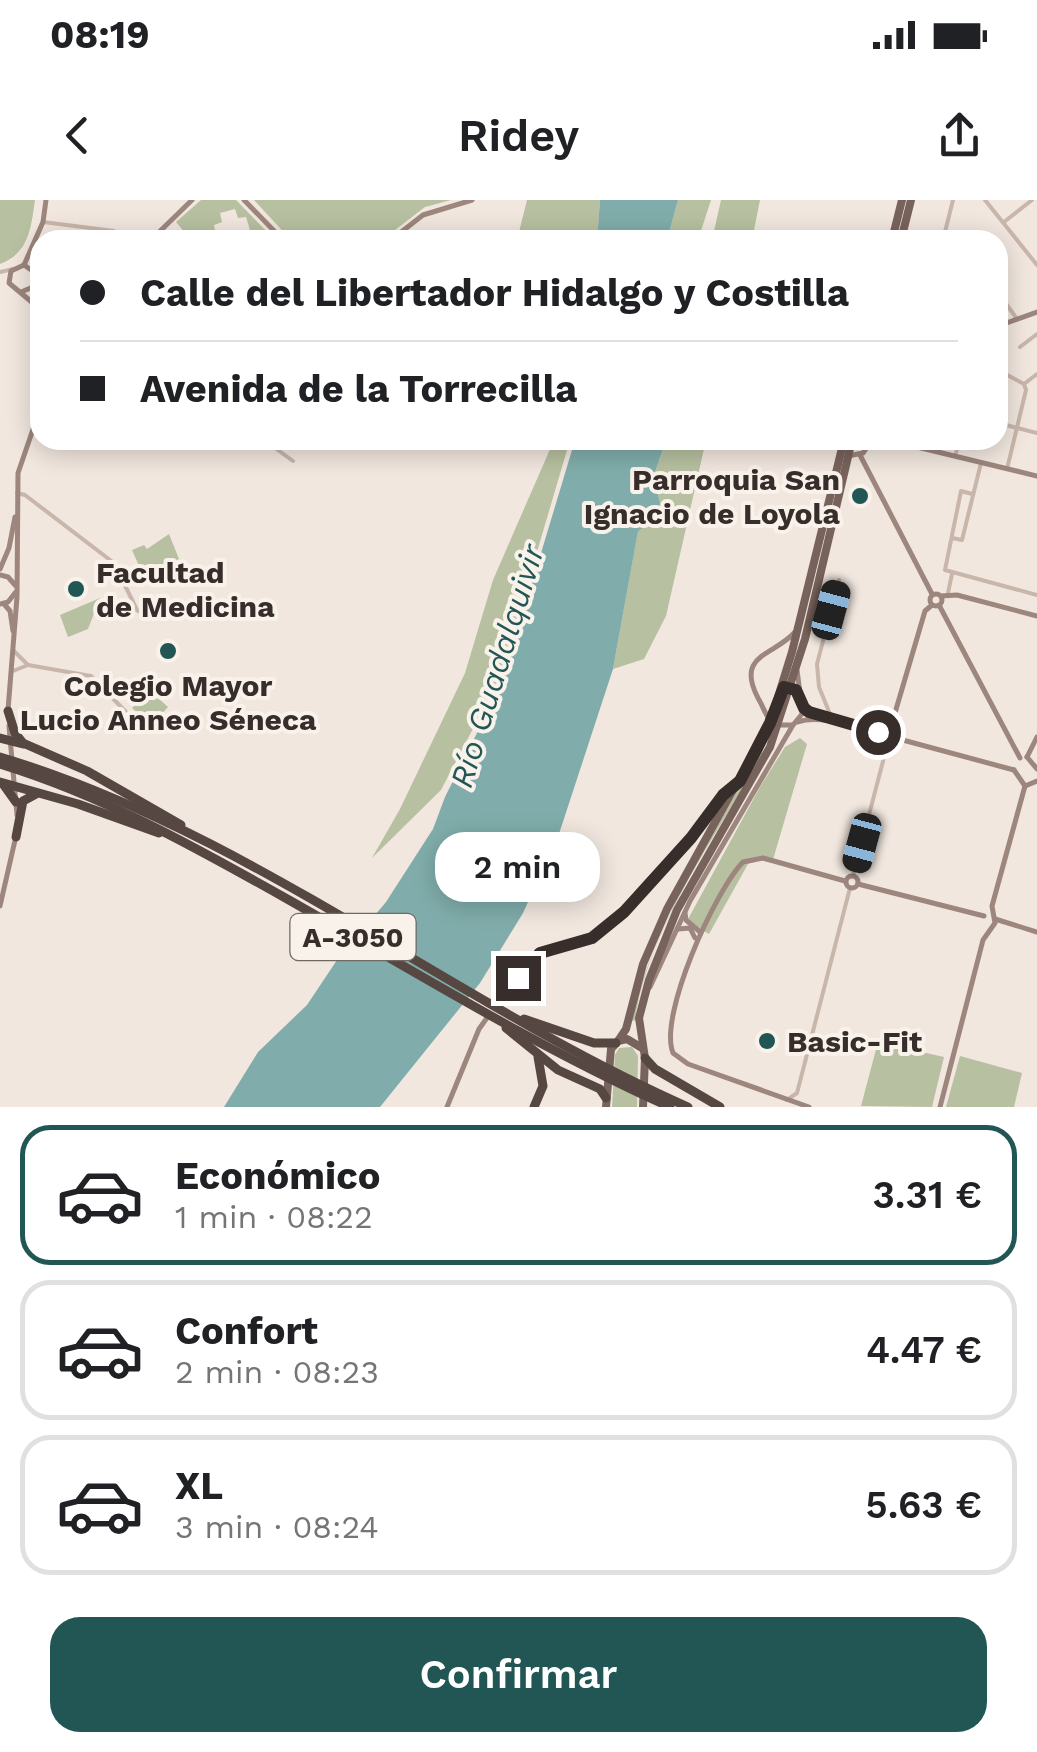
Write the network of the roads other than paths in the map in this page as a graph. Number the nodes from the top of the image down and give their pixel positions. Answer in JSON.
{"nodes":[{"id":1,"x":46,"y":200,"type":"edge"},
{"id":2,"x":190,"y":200,"type":"edge"},
{"id":3,"x":244,"y":200,"type":"edge"},
{"id":4,"x":472,"y":200,"type":"edge"},
{"id":5,"x":902,"y":200,"type":"edge"},
{"id":6,"x":911,"y":200,"type":"edge"},
{"id":7,"x":953,"y":200,"type":"edge"},
{"id":8,"x":986,"y":200,"type":"edge"},
{"id":9,"x":1032,"y":200,"type":"edge"},
{"id":10,"x":43,"y":222,"type":"junction"},
{"id":11,"x":1004,"y":222,"type":"junction"},
{"id":12,"x":40,"y":230,"type":"edge"},
{"id":13,"x":106,"y":230,"type":"edge"},
{"id":14,"x":161,"y":230,"type":"edge"},
{"id":15,"x":273,"y":230,"type":"edge"},
{"id":16,"x":404,"y":230,"type":"edge"},
{"id":17,"x":894,"y":230,"type":"edge"},
{"id":18,"x":904,"y":230,"type":"edge"},
{"id":19,"x":946,"y":230,"type":"edge"},
{"id":20,"x":30,"y":252,"type":"edge"},
{"id":21,"x":1037,"y":252,"type":"edge"},
{"id":22,"x":1031,"y":257,"type":"junction"},
{"id":23,"x":1037,"y":264,"type":"edge"},
{"id":24,"x":24,"y":266,"type":"junction"},
{"id":25,"x":12,"y":269,"type":"junction"},
{"id":26,"x":30,"y":270,"type":"edge"},
{"id":27,"x":0,"y":272,"type":"edge"},
{"id":28,"x":0,"y":280,"type":"edge"},
{"id":29,"x":10,"y":286,"type":"junction"},
{"id":30,"x":30,"y":289,"type":"edge"},
{"id":31,"x":18,"y":292,"type":"junction"},
{"id":32,"x":30,"y":301,"type":"edge"},
{"id":33,"x":1008,"y":306,"type":"edge"},
{"id":34,"x":1036,"y":315,"type":"edge"},
{"id":35,"x":1017,"y":319,"type":"junction"},
{"id":36,"x":1008,"y":322,"type":"edge"},
{"id":37,"x":1037,"y":334,"type":"edge"},
{"id":38,"x":1020,"y":347,"type":"dead end"},
{"id":39,"x":1037,"y":374,"type":"edge"},
{"id":40,"x":1008,"y":375,"type":"edge"},
{"id":41,"x":1024,"y":384,"type":"junction"},
{"id":42,"x":1008,"y":426,"type":"edge"},
{"id":43,"x":1016,"y":428,"type":"junction"},
{"id":44,"x":1037,"y":432,"type":"edge"},
{"id":45,"x":30,"y":436,"type":"edge"},
{"id":46,"x":278,"y":450,"type":"edge"},
{"id":47,"x":845,"y":450,"type":"edge"},
{"id":48,"x":846,"y":450,"type":"edge"},
{"id":49,"x":864,"y":450,"type":"edge"},
{"id":50,"x":931,"y":450,"type":"edge"},
{"id":51,"x":957,"y":450,"type":"edge"},
{"id":52,"x":860,"y":455,"type":"junction"},
{"id":53,"x":848,"y":456,"type":"junction"},
{"id":54,"x":955,"y":456,"type":"junction"},
{"id":55,"x":293,"y":461,"type":"dead end"},
{"id":56,"x":981,"y":463,"type":"junction"},
{"id":57,"x":1007,"y":469,"type":"junction"},
{"id":58,"x":1037,"y":476,"type":"edge"},
{"id":59,"x":17,"y":493,"type":"junction"},
{"id":60,"x":972,"y":494,"type":"junction"},
{"id":61,"x":16,"y":514,"type":"junction"},
{"id":62,"x":950,"y":538,"type":"junction"},
{"id":63,"x":0,"y":572,"type":"edge"},
{"id":64,"x":952,"y":574,"type":"junction"},
{"id":65,"x":839,"y":580,"type":"dead end"},
{"id":66,"x":15,"y":591,"type":"junction"},
{"id":67,"x":932,"y":594,"type":"junction"},
{"id":68,"x":1037,"y":594,"type":"edge"},
{"id":69,"x":944,"y":595,"type":"junction"},
{"id":70,"x":2,"y":604,"type":"edge"},
{"id":71,"x":935,"y":605,"type":"junction"},
{"id":72,"x":146,"y":616,"type":"dead end"},
{"id":73,"x":1037,"y":616,"type":"edge"},
{"id":74,"x":799,"y":624,"type":"junction"},
{"id":75,"x":13,"y":634,"type":"junction"},
{"id":76,"x":12,"y":648,"type":"junction"},
{"id":77,"x":28,"y":665,"type":"junction"},
{"id":78,"x":796,"y":668,"type":"junction"},
{"id":79,"x":10,"y":675,"type":"junction"},
{"id":80,"x":787,"y":688,"type":"junction"},
{"id":81,"x":801,"y":696,"type":"junction"},
{"id":82,"x":804,"y":708,"type":"junction"},
{"id":83,"x":8,"y":711,"type":"junction"},
{"id":84,"x":126,"y":712,"type":"dead end"},
{"id":85,"x":832,"y":719,"type":"junction"},
{"id":86,"x":892,"y":723,"type":"junction"},
{"id":87,"x":785,"y":725,"type":"junction"},
{"id":88,"x":0,"y":729,"type":"edge"},
{"id":89,"x":885,"y":731,"type":"junction"},
{"id":90,"x":895,"y":731,"type":"junction"},
{"id":91,"x":1037,"y":738,"type":"edge"},
{"id":92,"x":898,"y":740,"type":"junction"},
{"id":93,"x":7,"y":741,"type":"edge"},
{"id":94,"x":885,"y":743,"type":"junction"},
{"id":95,"x":26,"y":744,"type":"junction"},
{"id":96,"x":1024,"y":758,"type":"junction"},
{"id":97,"x":0,"y":760,"type":"edge"},
{"id":98,"x":1037,"y":769,"type":"edge"},
{"id":99,"x":1014,"y":770,"type":"junction"},
{"id":100,"x":740,"y":781,"type":"junction"},
{"id":101,"x":1037,"y":781,"type":"edge"},
{"id":102,"x":0,"y":782,"type":"edge"},
{"id":103,"x":15,"y":785,"type":"junction"},
{"id":104,"x":1024,"y":786,"type":"junction"},
{"id":105,"x":40,"y":794,"type":"junction"},
{"id":106,"x":16,"y":802,"type":"junction"},
{"id":107,"x":736,"y":805,"type":"junction"},
{"id":108,"x":728,"y":835,"type":"junction"},
{"id":109,"x":16,"y":836,"type":"junction"},
{"id":110,"x":199,"y":844,"type":"junction"},
{"id":111,"x":853,"y":876,"type":"junction"},
{"id":112,"x":846,"y":881,"type":"junction"},
{"id":113,"x":858,"y":884,"type":"junction"},
{"id":114,"x":850,"y":888,"type":"junction"},
{"id":115,"x":0,"y":906,"type":"edge"},
{"id":116,"x":685,"y":912,"type":"junction"},
{"id":117,"x":988,"y":921,"type":"junction"},
{"id":118,"x":697,"y":930,"type":"junction"},
{"id":119,"x":1037,"y":932,"type":"edge"},
{"id":120,"x":673,"y":936,"type":"junction"},
{"id":121,"x":639,"y":1018,"type":"junction"},
{"id":122,"x":506,"y":1019,"type":"junction"},
{"id":123,"x":617,"y":1042,"type":"junction"},
{"id":124,"x":537,"y":1054,"type":"junction"},
{"id":125,"x":645,"y":1055,"type":"junction"},
{"id":126,"x":452,"y":1094,"type":"junction"},
{"id":127,"x":658,"y":1098,"type":"junction"},
{"id":128,"x":787,"y":1100,"type":"junction"},
{"id":129,"x":604,"y":1103,"type":"edge"},
{"id":130,"x":446,"y":1107,"type":"edge"},
{"id":131,"x":456,"y":1107,"type":"edge"},
{"id":132,"x":534,"y":1107,"type":"edge"},
{"id":133,"x":643,"y":1107,"type":"edge"},
{"id":134,"x":670,"y":1107,"type":"edge"},
{"id":135,"x":688,"y":1107,"type":"edge"},
{"id":136,"x":720,"y":1107,"type":"edge"},
{"id":137,"x":809,"y":1107,"type":"edge"},
{"id":138,"x":940,"y":1107,"type":"edge"}],
"edges":[{"from":1,"to":10,"type":"street"},
{"from":2,"to":14,"type":"street"},
{"from":3,"to":15,"type":"street"},
{"from":4,"to":16,"type":"street"},
{"from":5,"to":17,"type":"main road"},
{"from":6,"to":18,"type":"main road"},
{"from":7,"to":19,"type":"street"},
{"from":8,"to":11,"type":"street"},
{"from":9,"to":11,"type":"street"},
{"from":10,"to":12,"type":"street"},
{"from":10,"to":13,"type":"street"},
{"from":11,"to":22,"type":"street"},
{"from":20,"to":24,"type":"street"},
{"from":21,"to":22,"type":"street"},
{"from":22,"to":23,"type":"street"},
{"from":24,"to":25,"type":"street"},
{"from":24,"to":26,"type":"street"},
{"from":25,"to":27,"type":"street"},
{"from":25,"to":29,"type":"street"},
{"from":28,"to":29,"type":"street"},
{"from":29,"to":31,"type":"street"},
{"from":30,"to":31,"type":"street"},
{"from":31,"to":32,"type":"street"},
{"from":33,"to":35,"type":"street"},
{"from":34,"to":35,"type":"street"},
{"from":35,"to":36,"type":"street"},
{"from":37,"to":38,"type":"street"},
{"from":39,"to":41,"type":"street"},
{"from":40,"to":41,"type":"street"},
{"from":41,"to":43,"type":"street"},
{"from":42,"to":43,"type":"street"},
{"from":43,"to":44,"type":"street"},
{"from":43,"to":57,"type":"street"},
{"from":45,"to":59,"type":"street"},
{"from":46,"to":55,"type":"street"},
{"from":47,"to":74,"type":"main road"},
{"from":48,"to":53,"type":"main road"},
{"from":49,"to":52,"type":"street"},
{"from":50,"to":54,"type":"street"},
{"from":51,"to":54,"type":"street"},
{"from":52,"to":53,"type":"street"},
{"from":52,"to":67,"type":"street"},
{"from":53,"to":78,"type":"main road"},
{"from":54,"to":56,"type":"street"},
{"from":56,"to":57,"type":"street"},
{"from":56,"to":60,"type":"street"},
{"from":57,"to":58,"type":"street"},
{"from":59,"to":61,"type":"street"},
{"from":59,"to":72,"type":"street"},
{"from":60,"to":62,"type":"street"},
{"from":60,"to":62,"type":"street"},
{"from":61,"to":63,"type":"street"},
{"from":61,"to":66,"type":"street"},
{"from":62,"to":64,"type":"street"},
{"from":63,"to":66,"type":"street"},
{"from":64,"to":68,"type":"street"},
{"from":64,"to":69,"type":"street"},
{"from":65,"to":85,"type":"street"},
{"from":66,"to":70,"type":"street"},
{"from":66,"to":75,"type":"street"},
{"from":67,"to":69,"type":"street"},
{"from":67,"to":71,"type":"street"},
{"from":69,"to":71,"type":"street"},
{"from":69,"to":73,"type":"street"},
{"from":70,"to":75,"type":"street"},
{"from":71,"to":86,"type":"street"},
{"from":71,"to":96,"type":"street"},
{"from":74,"to":80,"type":"main road"},
{"from":74,"to":87,"type":"street"},
{"from":75,"to":76,"type":"street"},
{"from":76,"to":77,"type":"street"},
{"from":76,"to":79,"type":"street"},
{"from":77,"to":79,"type":"street"},
{"from":77,"to":84,"type":"street"},
{"from":78,"to":80,"type":"main road"},
{"from":78,"to":81,"type":"street"},
{"from":79,"to":83,"type":"street"},
{"from":80,"to":81,"type":"street"},
{"from":80,"to":87,"type":"main road"},
{"from":81,"to":82,"type":"street"},
{"from":82,"to":85,"type":"street"},
{"from":82,"to":87,"type":"street"},
{"from":83,"to":88,"type":"highway"},
{"from":83,"to":93,"type":"street"},
{"from":83,"to":95,"type":"highway"},
{"from":85,"to":89,"type":"street"},
{"from":86,"to":89,"type":"street"},
{"from":86,"to":90,"type":"street"},
{"from":87,"to":94,"type":"street"},
{"from":87,"to":100,"type":"main road"},
{"from":87,"to":107,"type":"main road"},
{"from":87,"to":108,"type":"street"},
{"from":89,"to":90,"type":"street"},
{"from":89,"to":94,"type":"street"},
{"from":90,"to":92,"type":"street"},
{"from":91,"to":96,"type":"street"},
{"from":92,"to":94,"type":"street"},
{"from":92,"to":99,"type":"street"},
{"from":93,"to":95,"type":"highway"},
{"from":93,"to":103,"type":"street"},
{"from":94,"to":111,"type":"street"},
{"from":95,"to":110,"type":"highway"},
{"from":96,"to":98,"type":"street"},
{"from":96,"to":99,"type":"street"},
{"from":97,"to":110,"type":"highway","number":"A-3050"},
{"from":99,"to":104,"type":"street"},
{"from":100,"to":123,"type":"main road"},
{"from":100,"to":126,"type":"street"},
{"from":101,"to":104,"type":"street"},
{"from":102,"to":103,"type":"highway"},
{"from":102,"to":106,"type":"highway"},
{"from":103,"to":105,"type":"highway"},
{"from":103,"to":106,"type":"street"},
{"from":104,"to":117,"type":"street"},
{"from":105,"to":109,"type":"highway"},
{"from":105,"to":110,"type":"highway"},
{"from":106,"to":109,"type":"street"},
{"from":107,"to":108,"type":"street"},
{"from":107,"to":121,"type":"main road"},
{"from":108,"to":116,"type":"street"},
{"from":109,"to":115,"type":"street"},
{"from":110,"to":122,"type":"highway","number":"A-3050"},
{"from":111,"to":112,"type":"street"},
{"from":111,"to":113,"type":"street"},
{"from":112,"to":114,"type":"street"},
{"from":112,"to":118,"type":"street"},
{"from":113,"to":114,"type":"street"},
{"from":113,"to":117,"type":"street"},
{"from":114,"to":128,"type":"street"},
{"from":116,"to":118,"type":"street"},
{"from":116,"to":120,"type":"street"},
{"from":117,"to":119,"type":"street"},
{"from":117,"to":138,"type":"street"},
{"from":118,"to":120,"type":"street"},
{"from":118,"to":128,"type":"street"},
{"from":120,"to":121,"type":"street"},
{"from":121,"to":125,"type":"main road"},
{"from":122,"to":123,"type":"highway"},
{"from":122,"to":124,"type":"highway"},
{"from":122,"to":127,"type":"highway"},
{"from":123,"to":125,"type":"main road"},
{"from":123,"to":129,"type":"main road"},
{"from":124,"to":129,"type":"highway"},
{"from":124,"to":132,"type":"highway"},
{"from":125,"to":133,"type":"main road"},
{"from":125,"to":136,"type":"highway"},
{"from":126,"to":130,"type":"street"},
{"from":126,"to":131,"type":"street"},
{"from":127,"to":134,"type":"highway"},
{"from":127,"to":135,"type":"highway"},
{"from":128,"to":137,"type":"street"}]}
